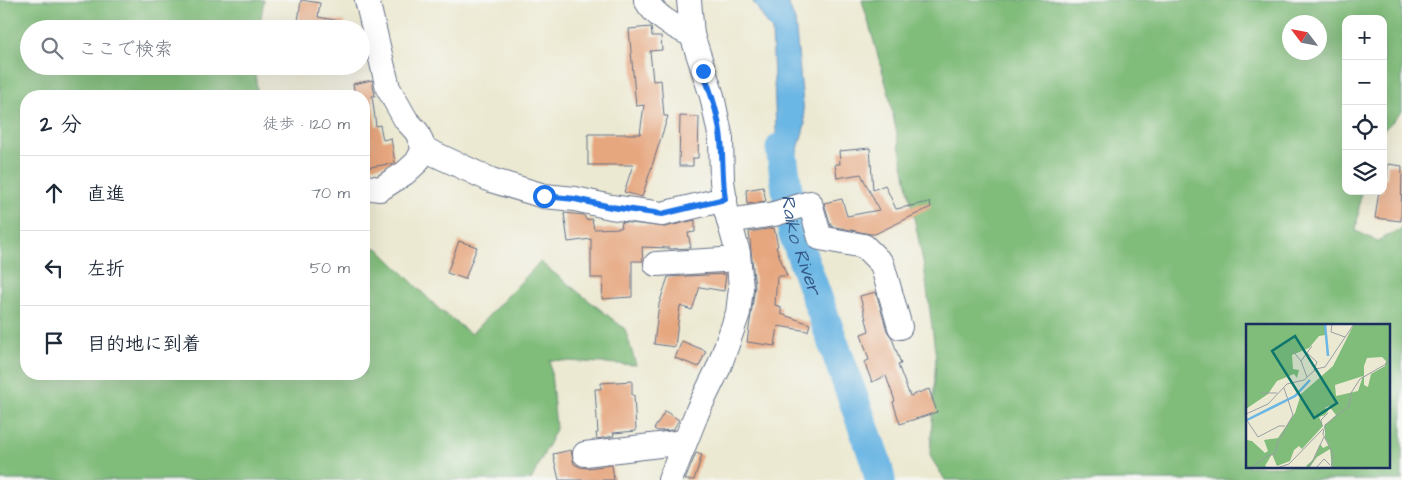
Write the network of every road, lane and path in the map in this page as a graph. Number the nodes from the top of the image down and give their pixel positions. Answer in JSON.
{"nodes":[{"id":1,"x":367,"y":0,"type":"edge"},
{"id":2,"x":646,"y":0,"type":"edge"},
{"id":3,"x":689,"y":0,"type":"edge"},
{"id":4,"x":692,"y":35,"type":"junction"},
{"id":5,"x":424,"y":149,"type":"junction"},
{"id":6,"x":370,"y":188,"type":"edge"},
{"id":7,"x":727,"y":210,"type":"junction"},
{"id":8,"x":738,"y":259,"type":"junction"},
{"id":9,"x":656,"y":264,"type":"dead end"},
{"id":10,"x":900,"y":327,"type":"dead end"},
{"id":11,"x":684,"y":442,"type":"junction"},
{"id":12,"x":584,"y":454,"type":"dead end"},
{"id":13,"x":670,"y":480,"type":"edge"}],
"edges":[{"from":1,"to":5,"type":"street"},
{"from":2,"to":4,"type":"street"},
{"from":3,"to":4,"type":"street"},
{"from":4,"to":7,"type":"street"},
{"from":5,"to":6,"type":"street"},
{"from":5,"to":7,"type":"street"},
{"from":7,"to":8,"type":"street"},
{"from":7,"to":10,"type":"street"},
{"from":8,"to":9,"type":"street"},
{"from":8,"to":11,"type":"street"},
{"from":11,"to":12,"type":"street"},
{"from":11,"to":13,"type":"street"}]}
